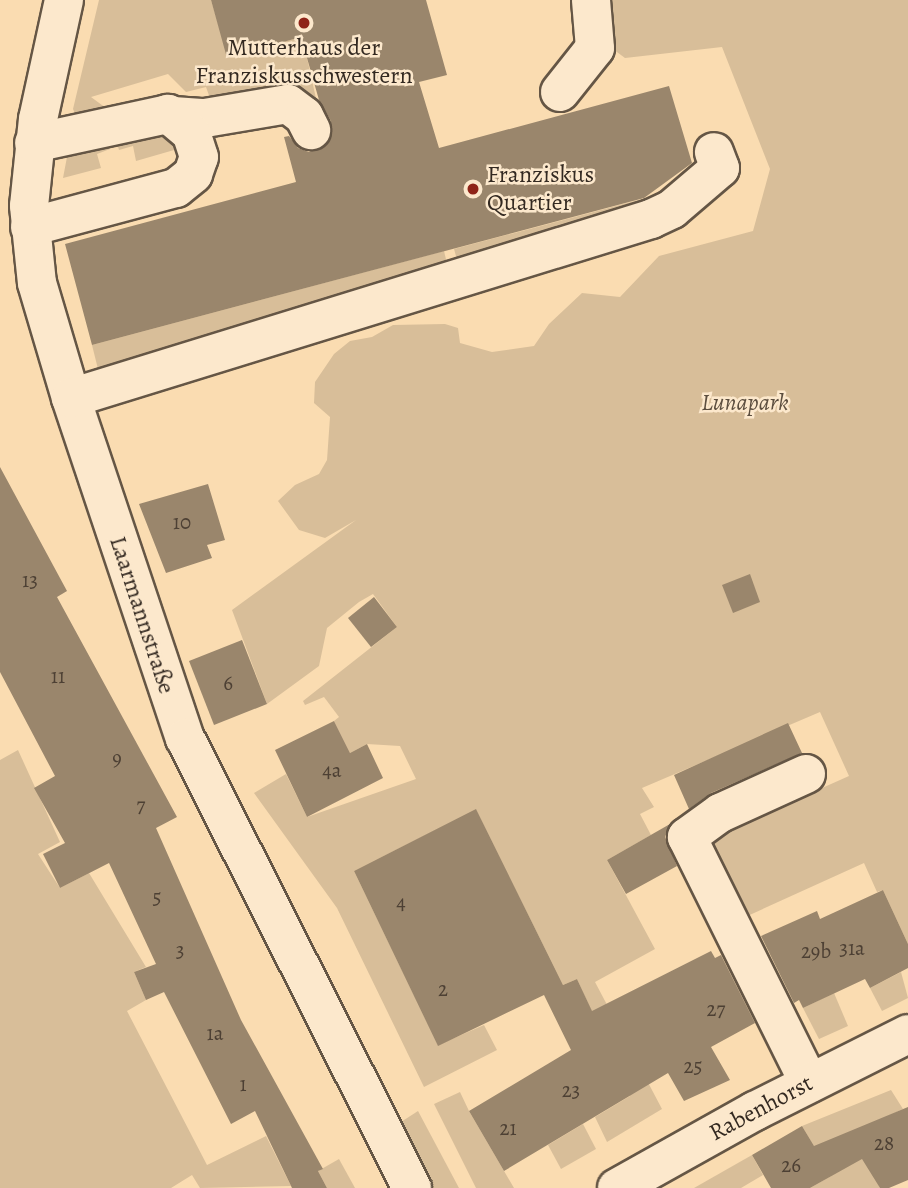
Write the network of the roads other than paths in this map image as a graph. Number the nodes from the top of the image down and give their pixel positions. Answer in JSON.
{"nodes":[{"id":1,"x":64,"y":0,"type":"edge"},
{"id":2,"x":591,"y":0,"type":"edge"},
{"id":3,"x":560,"y":92,"type":"dead end"},
{"id":4,"x":173,"y":116,"type":"junction"},
{"id":5,"x":311,"y":130,"type":"dead end"},
{"id":6,"x":34,"y":142,"type":"junction"},
{"id":7,"x":714,"y":152,"type":"dead end"},
{"id":8,"x":30,"y":228,"type":"junction"},
{"id":9,"x":71,"y":398,"type":"junction"},
{"id":10,"x":806,"y":774,"type":"dead end"},
{"id":11,"x":908,"y":1034,"type":"edge"},
{"id":12,"x":809,"y":1083,"type":"junction"},
{"id":13,"x":412,"y":1188,"type":"edge"},
{"id":14,"x":617,"y":1188,"type":"edge"}],
"edges":[{"from":1,"to":6,"type":"street","name":"Laarmannstraße"},
{"from":2,"to":3,"type":"street"},
{"from":4,"to":5,"type":"street"},
{"from":4,"to":6,"type":"street"},
{"from":4,"to":8,"type":"street"},
{"from":6,"to":8,"type":"street","name":"Laarmannstraße"},
{"from":7,"to":9,"type":"street"},
{"from":8,"to":9,"type":"street","name":"Laarmannstraße"},
{"from":9,"to":13,"type":"street","name":"Laarmannstraße"},
{"from":10,"to":12,"type":"street"},
{"from":11,"to":12,"type":"street","name":"Rabenhorst"},
{"from":12,"to":14,"type":"street","name":"Rabenhorst"}]}
